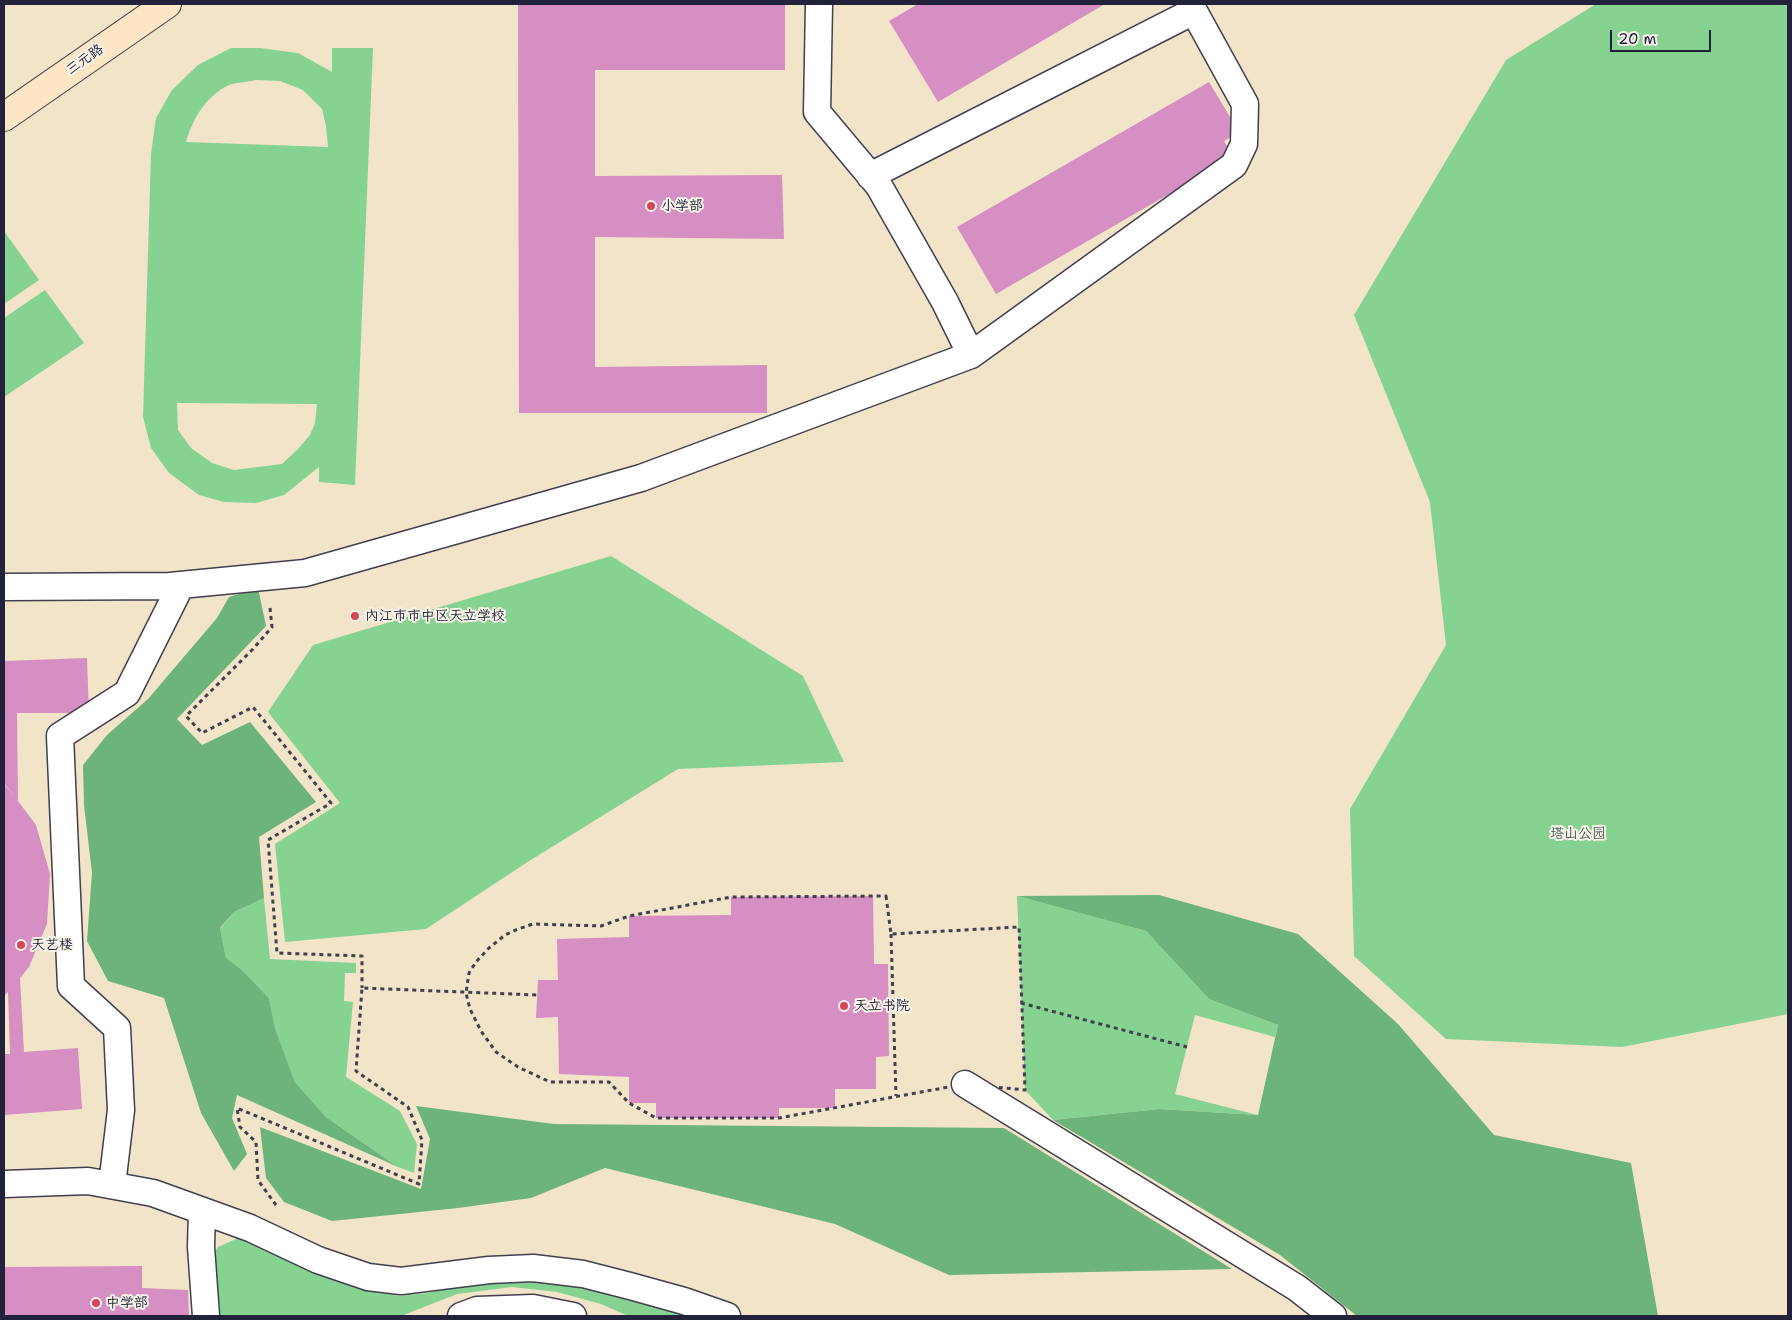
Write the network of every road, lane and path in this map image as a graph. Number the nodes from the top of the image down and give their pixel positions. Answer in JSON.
{"nodes":[{"id":1,"x":167,"y":4,"type":"edge"},
{"id":2,"x":819,"y":4,"type":"edge"},
{"id":3,"x":1192,"y":7,"type":"edge"},
{"id":4,"x":4,"y":117,"type":"edge"},
{"id":5,"x":870,"y":176,"type":"junction"},
{"id":6,"x":971,"y":355,"type":"junction"},
{"id":7,"x":265,"y":577,"type":"junction"},
{"id":8,"x":181,"y":585,"type":"junction"},
{"id":9,"x":4,"y":587,"type":"edge"},
{"id":10,"x":891,"y":934,"type":"junction"},
{"id":11,"x":362,"y":988,"type":"junction"},
{"id":12,"x":466,"y":993,"type":"junction"},
{"id":13,"x":537,"y":995,"type":"dead end"},
{"id":14,"x":1021,"y":1003,"type":"junction"},
{"id":15,"x":1187,"y":1047,"type":"dead end"},
{"id":16,"x":965,"y":1084,"type":"junction"},
{"id":17,"x":896,"y":1096,"type":"junction"},
{"id":18,"x":4,"y":1184,"type":"edge"},
{"id":19,"x":112,"y":1185,"type":"junction"},
{"id":20,"x":284,"y":1209,"type":"dead end"},
{"id":21,"x":202,"y":1211,"type":"junction"},
{"id":22,"x":206,"y":1316,"type":"edge"},
{"id":23,"x":461,"y":1316,"type":"edge"},
{"id":24,"x":573,"y":1316,"type":"edge"},
{"id":25,"x":727,"y":1316,"type":"edge"},
{"id":26,"x":1333,"y":1316,"type":"edge"}],
"edges":[{"from":1,"to":4,"type":"main road","name":"三元路"},
{"from":2,"to":5,"type":"street"},
{"from":3,"to":5,"type":"street"},
{"from":3,"to":6,"type":"street"},
{"from":5,"to":6,"type":"street"},
{"from":6,"to":7,"type":"street"},
{"from":7,"to":8,"type":"street"},
{"from":7,"to":11,"type":"path"},
{"from":8,"to":9,"type":"street"},
{"from":8,"to":19,"type":"street"},
{"from":10,"to":12,"type":"path"},
{"from":10,"to":14,"type":"path"},
{"from":10,"to":17,"type":"path"},
{"from":11,"to":12,"type":"path"},
{"from":11,"to":20,"type":"path"},
{"from":12,"to":13,"type":"path"},
{"from":12,"to":17,"type":"path"},
{"from":14,"to":15,"type":"path"},
{"from":14,"to":16,"type":"path"},
{"from":16,"to":17,"type":"path"},
{"from":16,"to":26,"type":"street"},
{"from":18,"to":19,"type":"street"},
{"from":19,"to":21,"type":"street"},
{"from":21,"to":22,"type":"street"},
{"from":21,"to":25,"type":"street"},
{"from":23,"to":24,"type":"street"}]}
